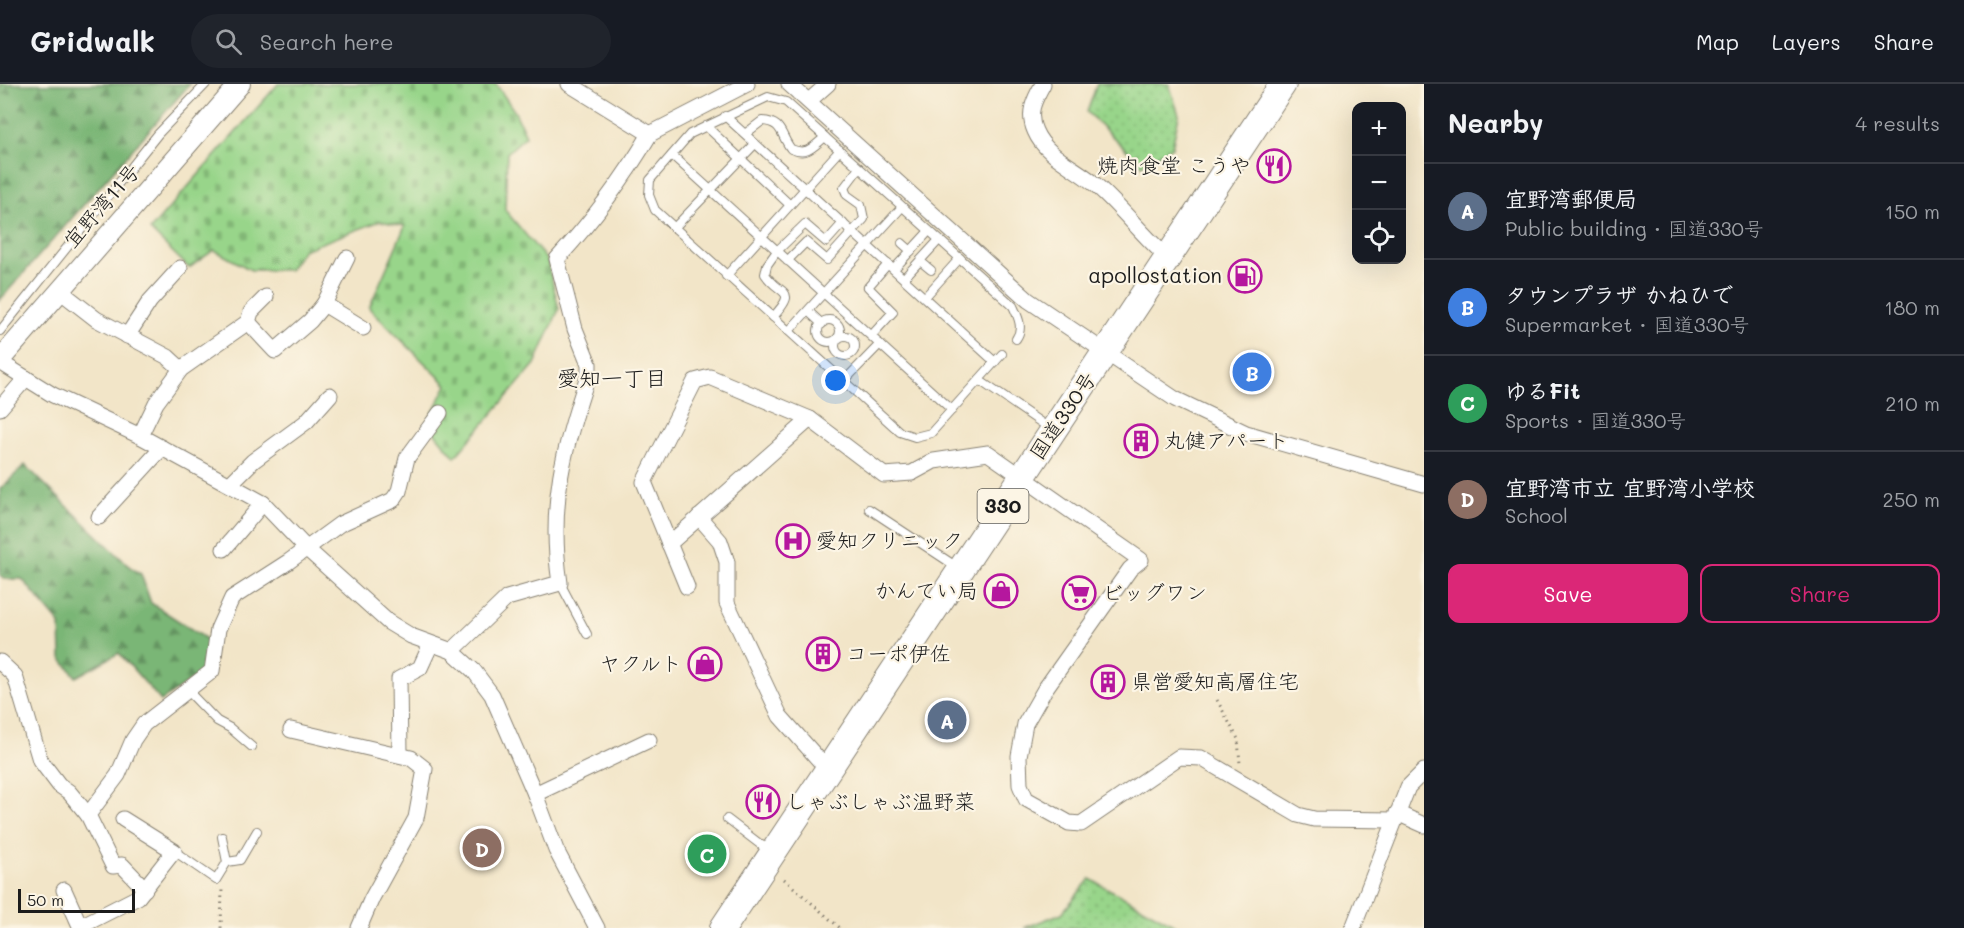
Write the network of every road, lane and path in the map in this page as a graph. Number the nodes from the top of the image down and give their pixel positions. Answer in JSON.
{"nodes":[{"id":1,"x":206,"y":84,"type":"edge"},
{"id":2,"x":240,"y":84,"type":"edge"},
{"id":3,"x":569,"y":84,"type":"edge"},
{"id":4,"x":747,"y":84,"type":"edge"},
{"id":5,"x":789,"y":84,"type":"edge"},
{"id":6,"x":828,"y":84,"type":"edge"},
{"id":7,"x":1043,"y":84,"type":"edge"},
{"id":8,"x":1283,"y":84,"type":"edge"},
{"id":9,"x":810,"y":100,"type":"junction"},
{"id":10,"x":725,"y":116,"type":"junction"},
{"id":11,"x":705,"y":126,"type":"junction"},
{"id":12,"x":650,"y":134,"type":"junction"},
{"id":13,"x":745,"y":134,"type":"junction"},
{"id":14,"x":825,"y":137,"type":"junction"},
{"id":15,"x":755,"y":144,"type":"junction"},
{"id":16,"x":840,"y":150,"type":"junction"},
{"id":17,"x":672,"y":155,"type":"junction"},
{"id":18,"x":740,"y":160,"type":"junction"},
{"id":19,"x":859,"y":168,"type":"junction"},
{"id":20,"x":804,"y":189,"type":"junction"},
{"id":21,"x":710,"y":190,"type":"junction"},
{"id":22,"x":790,"y":205,"type":"junction"},
{"id":23,"x":902,"y":207,"type":"junction"},
{"id":24,"x":843,"y":224,"type":"junction"},
{"id":25,"x":674,"y":228,"type":"junction"},
{"id":26,"x":929,"y":231,"type":"junction"},
{"id":27,"x":853,"y":232,"type":"junction"},
{"id":28,"x":761,"y":237,"type":"junction"},
{"id":29,"x":939,"y":240,"type":"junction"},
{"id":30,"x":903,"y":243,"type":"dead end"},
{"id":31,"x":868,"y":245,"type":"junction"},
{"id":32,"x":777,"y":251,"type":"junction"},
{"id":33,"x":911,"y":251,"type":"junction"},
{"id":34,"x":347,"y":258,"type":"dead end"},
{"id":35,"x":960,"y":258,"type":"junction"},
{"id":36,"x":1168,"y":258,"type":"junction"},
{"id":37,"x":787,"y":261,"type":"junction"},
{"id":38,"x":920,"y":261,"type":"junction"},
{"id":39,"x":891,"y":267,"type":"junction"},
{"id":40,"x":180,"y":268,"type":"dead end"},
{"id":41,"x":931,"y":270,"type":"dead end"},
{"id":42,"x":726,"y":276,"type":"junction"},
{"id":43,"x":904,"y":278,"type":"junction"},
{"id":44,"x":60,"y":291,"type":"junction"},
{"id":45,"x":824,"y":293,"type":"junction"},
{"id":46,"x":266,"y":297,"type":"dead end"},
{"id":47,"x":925,"y":297,"type":"junction"},
{"id":48,"x":324,"y":304,"type":"junction"},
{"id":49,"x":808,"y":311,"type":"junction"},
{"id":50,"x":773,"y":317,"type":"junction"},
{"id":51,"x":248,"y":322,"type":"junction"},
{"id":52,"x":822,"y":324,"type":"junction"},
{"id":53,"x":363,"y":328,"type":"dead end"},
{"id":54,"x":0,"y":331,"type":"edge"},
{"id":55,"x":789,"y":331,"type":"junction"},
{"id":56,"x":127,"y":336,"type":"junction"},
{"id":57,"x":871,"y":336,"type":"junction"},
{"id":58,"x":838,"y":338,"type":"junction"},
{"id":59,"x":1016,"y":339,"type":"dead end"},
{"id":60,"x":880,"y":344,"type":"junction"},
{"id":61,"x":852,"y":352,"type":"junction"},
{"id":62,"x":1105,"y":353,"type":"junction"},
{"id":63,"x":1002,"y":354,"type":"dead end"},
{"id":64,"x":0,"y":361,"type":"edge"},
{"id":65,"x":863,"y":362,"type":"junction"},
{"id":66,"x":995,"y":362,"type":"junction"},
{"id":67,"x":181,"y":369,"type":"junction"},
{"id":68,"x":26,"y":378,"type":"junction"},
{"id":69,"x":979,"y":380,"type":"junction"},
{"id":70,"x":844,"y":381,"type":"junction"},
{"id":71,"x":330,"y":395,"type":"dead end"},
{"id":72,"x":0,"y":408,"type":"edge"},
{"id":73,"x":952,"y":410,"type":"junction"},
{"id":74,"x":440,"y":413,"type":"dead end"},
{"id":75,"x":810,"y":419,"type":"junction"},
{"id":76,"x":1053,"y":431,"type":"junction"},
{"id":77,"x":140,"y":436,"type":"junction"},
{"id":78,"x":162,"y":448,"type":"junction"},
{"id":79,"x":1022,"y":477,"type":"junction"},
{"id":80,"x":230,"y":484,"type":"junction"},
{"id":81,"x":1424,"y":484,"type":"edge"},
{"id":82,"x":263,"y":503,"type":"junction"},
{"id":83,"x":869,"y":509,"type":"dead end"},
{"id":84,"x":99,"y":517,"type":"dead end"},
{"id":85,"x":699,"y":517,"type":"junction"},
{"id":86,"x":669,"y":544,"type":"junction"},
{"id":87,"x":224,"y":549,"type":"dead end"},
{"id":88,"x":307,"y":549,"type":"junction"},
{"id":89,"x":961,"y":569,"type":"junction"},
{"id":90,"x":560,"y":583,"type":"junction"},
{"id":91,"x":687,"y":587,"type":"dead end"},
{"id":92,"x":587,"y":634,"type":"dead end"},
{"id":93,"x":431,"y":644,"type":"junction"},
{"id":94,"x":452,"y":651,"type":"junction"},
{"id":95,"x":0,"y":662,"type":"edge"},
{"id":96,"x":188,"y":691,"type":"junction"},
{"id":97,"x":1217,"y":700,"type":"dead end"},
{"id":98,"x":291,"y":730,"type":"dead end"},
{"id":99,"x":649,"y":740,"type":"dead end"},
{"id":100,"x":252,"y":747,"type":"dead end"},
{"id":101,"x":400,"y":756,"type":"junction"},
{"id":102,"x":828,"y":770,"type":"junction"},
{"id":103,"x":1424,"y":771,"type":"edge"},
{"id":104,"x":1240,"y":781,"type":"junction"},
{"id":105,"x":535,"y":794,"type":"junction"},
{"id":106,"x":88,"y":815,"type":"junction"},
{"id":107,"x":1395,"y":816,"type":"junction"},
{"id":108,"x":123,"y":819,"type":"dead end"},
{"id":109,"x":728,"y":819,"type":"dead end"},
{"id":110,"x":1424,"y":825,"type":"edge"},
{"id":111,"x":257,"y":831,"type":"dead end"},
{"id":112,"x":222,"y":837,"type":"dead end"},
{"id":113,"x":174,"y":851,"type":"junction"},
{"id":114,"x":773,"y":854,"type":"junction"},
{"id":115,"x":227,"y":862,"type":"junction"},
{"id":116,"x":784,"y":879,"type":"dead end"},
{"id":117,"x":216,"y":880,"type":"junction"},
{"id":118,"x":144,"y":889,"type":"junction"},
{"id":119,"x":64,"y":890,"type":"dead end"},
{"id":120,"x":81,"y":927,"type":"edge"},
{"id":121,"x":221,"y":928,"type":"edge"},
{"id":122,"x":360,"y":928,"type":"edge"},
{"id":123,"x":597,"y":928,"type":"edge"},
{"id":124,"x":723,"y":928,"type":"edge"},
{"id":125,"x":840,"y":928,"type":"edge"},
{"id":126,"x":1353,"y":928,"type":"edge"}],
"edges":[{"from":1,"to":54,"type":"lane"},
{"from":2,"to":44,"type":"street","name":"宜野湾11号"},
{"from":3,"to":12,"type":"street"},
{"from":4,"to":12,"type":"street"},
{"from":5,"to":9,"type":"street"},
{"from":6,"to":9,"type":"street"},
{"from":7,"to":36,"type":"street"},
{"from":8,"to":36,"type":"highway","name":"国道330号","number":"330"},
{"from":9,"to":62,"type":"street"},
{"from":10,"to":11,"type":"lane"},
{"from":10,"to":13,"type":"lane"},
{"from":10,"to":14,"type":"lane"},
{"from":11,"to":17,"type":"lane"},
{"from":11,"to":18,"type":"lane"},
{"from":12,"to":90,"type":"street"},
{"from":13,"to":14,"type":"lane"},
{"from":13,"to":15,"type":"lane"},
{"from":14,"to":16,"type":"lane"},
{"from":15,"to":18,"type":"lane"},
{"from":15,"to":20,"type":"lane"},
{"from":16,"to":19,"type":"lane"},
{"from":16,"to":20,"type":"lane"},
{"from":17,"to":21,"type":"lane"},
{"from":17,"to":25,"type":"lane"},
{"from":18,"to":21,"type":"lane"},
{"from":18,"to":22,"type":"lane"},
{"from":19,"to":23,"type":"lane"},
{"from":19,"to":27,"type":"lane"},
{"from":20,"to":22,"type":"lane"},
{"from":20,"to":24,"type":"lane"},
{"from":21,"to":25,"type":"lane"},
{"from":21,"to":28,"type":"lane"},
{"from":22,"to":28,"type":"lane"},
{"from":23,"to":26,"type":"lane"},
{"from":23,"to":31,"type":"lane"},
{"from":24,"to":27,"type":"lane"},
{"from":24,"to":32,"type":"lane"},
{"from":25,"to":42,"type":"lane"},
{"from":26,"to":29,"type":"lane"},
{"from":26,"to":33,"type":"lane"},
{"from":27,"to":31,"type":"lane"},
{"from":27,"to":37,"type":"lane"},
{"from":28,"to":32,"type":"lane"},
{"from":28,"to":42,"type":"lane"},
{"from":29,"to":35,"type":"lane"},
{"from":29,"to":38,"type":"lane"},
{"from":30,"to":33,"type":"lane"},
{"from":31,"to":39,"type":"lane"},
{"from":31,"to":45,"type":"lane"},
{"from":32,"to":37,"type":"lane"},
{"from":32,"to":50,"type":"lane"},
{"from":33,"to":39,"type":"lane"},
{"from":34,"to":48,"type":"street"},
{"from":35,"to":47,"type":"lane"},
{"from":35,"to":59,"type":"lane"},
{"from":36,"to":62,"type":"highway","name":"国道330号","number":"330"},
{"from":37,"to":45,"type":"lane"},
{"from":38,"to":41,"type":"lane"},
{"from":38,"to":43,"type":"lane"},
{"from":39,"to":43,"type":"lane"},
{"from":39,"to":57,"type":"lane"},
{"from":40,"to":56,"type":"street"},
{"from":42,"to":50,"type":"lane"},
{"from":43,"to":47,"type":"lane"},
{"from":44,"to":56,"type":"street"},
{"from":44,"to":64,"type":"street","name":"宜野湾11号"},
{"from":45,"to":49,"type":"lane"},
{"from":45,"to":57,"type":"lane"},
{"from":46,"to":51,"type":"street"},
{"from":47,"to":66,"type":"lane"},
{"from":48,"to":51,"type":"street"},
{"from":48,"to":53,"type":"street"},
{"from":49,"to":52,"type":"lane"},
{"from":49,"to":55,"type":"lane"},
{"from":50,"to":55,"type":"lane"},
{"from":51,"to":67,"type":"street"},
{"from":52,"to":58,"type":"lane"},
{"from":52,"to":58,"type":"lane"},
{"from":55,"to":70,"type":"lane"},
{"from":56,"to":67,"type":"street"},
{"from":57,"to":60,"type":"lane"},
{"from":58,"to":61,"type":"lane"},
{"from":58,"to":61,"type":"lane"},
{"from":60,"to":65,"type":"lane"},
{"from":60,"to":73,"type":"lane"},
{"from":61,"to":65,"type":"lane"},
{"from":62,"to":76,"type":"highway","name":"国道330号","number":"330"},
{"from":62,"to":81,"type":"street"},
{"from":63,"to":66,"type":"lane"},
{"from":64,"to":68,"type":"street"},
{"from":65,"to":70,"type":"lane"},
{"from":66,"to":69,"type":"lane"},
{"from":67,"to":77,"type":"street"},
{"from":68,"to":72,"type":"street"},
{"from":68,"to":77,"type":"street"},
{"from":69,"to":73,"type":"lane"},
{"from":69,"to":76,"type":"lane"},
{"from":70,"to":73,"type":"lane"},
{"from":71,"to":80,"type":"street"},
{"from":74,"to":88,"type":"street"},
{"from":75,"to":79,"type":"street"},
{"from":75,"to":85,"type":"street"},
{"from":75,"to":86,"type":"street"},
{"from":76,"to":79,"type":"highway","name":"国道330号","number":"330"},
{"from":77,"to":78,"type":"street"},
{"from":78,"to":80,"type":"street"},
{"from":78,"to":84,"type":"street"},
{"from":79,"to":89,"type":"highway","name":"国道330号","number":"330"},
{"from":79,"to":104,"type":"street"},
{"from":80,"to":82,"type":"street"},
{"from":82,"to":87,"type":"street"},
{"from":82,"to":88,"type":"street"},
{"from":83,"to":89,"type":"lane"},
{"from":85,"to":86,"type":"street"},
{"from":85,"to":102,"type":"street"},
{"from":86,"to":91,"type":"street"},
{"from":88,"to":93,"type":"street"},
{"from":88,"to":96,"type":"street"},
{"from":89,"to":102,"type":"highway","name":"国道330号","number":"330"},
{"from":90,"to":92,"type":"lane"},
{"from":90,"to":94,"type":"street"},
{"from":93,"to":94,"type":"street"},
{"from":93,"to":101,"type":"street"},
{"from":94,"to":105,"type":"street"},
{"from":95,"to":106,"type":"street"},
{"from":96,"to":100,"type":"lane"},
{"from":96,"to":106,"type":"street"},
{"from":97,"to":104,"type":"path"},
{"from":98,"to":101,"type":"street"},
{"from":99,"to":105,"type":"street"},
{"from":101,"to":122,"type":"street"},
{"from":102,"to":114,"type":"highway","name":"国道330号","number":"330"},
{"from":103,"to":107,"type":"street"},
{"from":104,"to":107,"type":"street"},
{"from":105,"to":123,"type":"street"},
{"from":106,"to":118,"type":"street"},
{"from":107,"to":110,"type":"street"},
{"from":107,"to":126,"type":"street"},
{"from":108,"to":113,"type":"street"},
{"from":109,"to":114,"type":"lane"},
{"from":111,"to":115,"type":"lane"},
{"from":112,"to":115,"type":"lane"},
{"from":113,"to":117,"type":"lane"},
{"from":113,"to":118,"type":"street"},
{"from":114,"to":124,"type":"highway","name":"国道330号","number":"330"},
{"from":115,"to":117,"type":"lane"},
{"from":116,"to":125,"type":"path"},
{"from":117,"to":121,"type":"path"},
{"from":118,"to":120,"type":"street"},
{"from":119,"to":120,"type":"street"}]}
